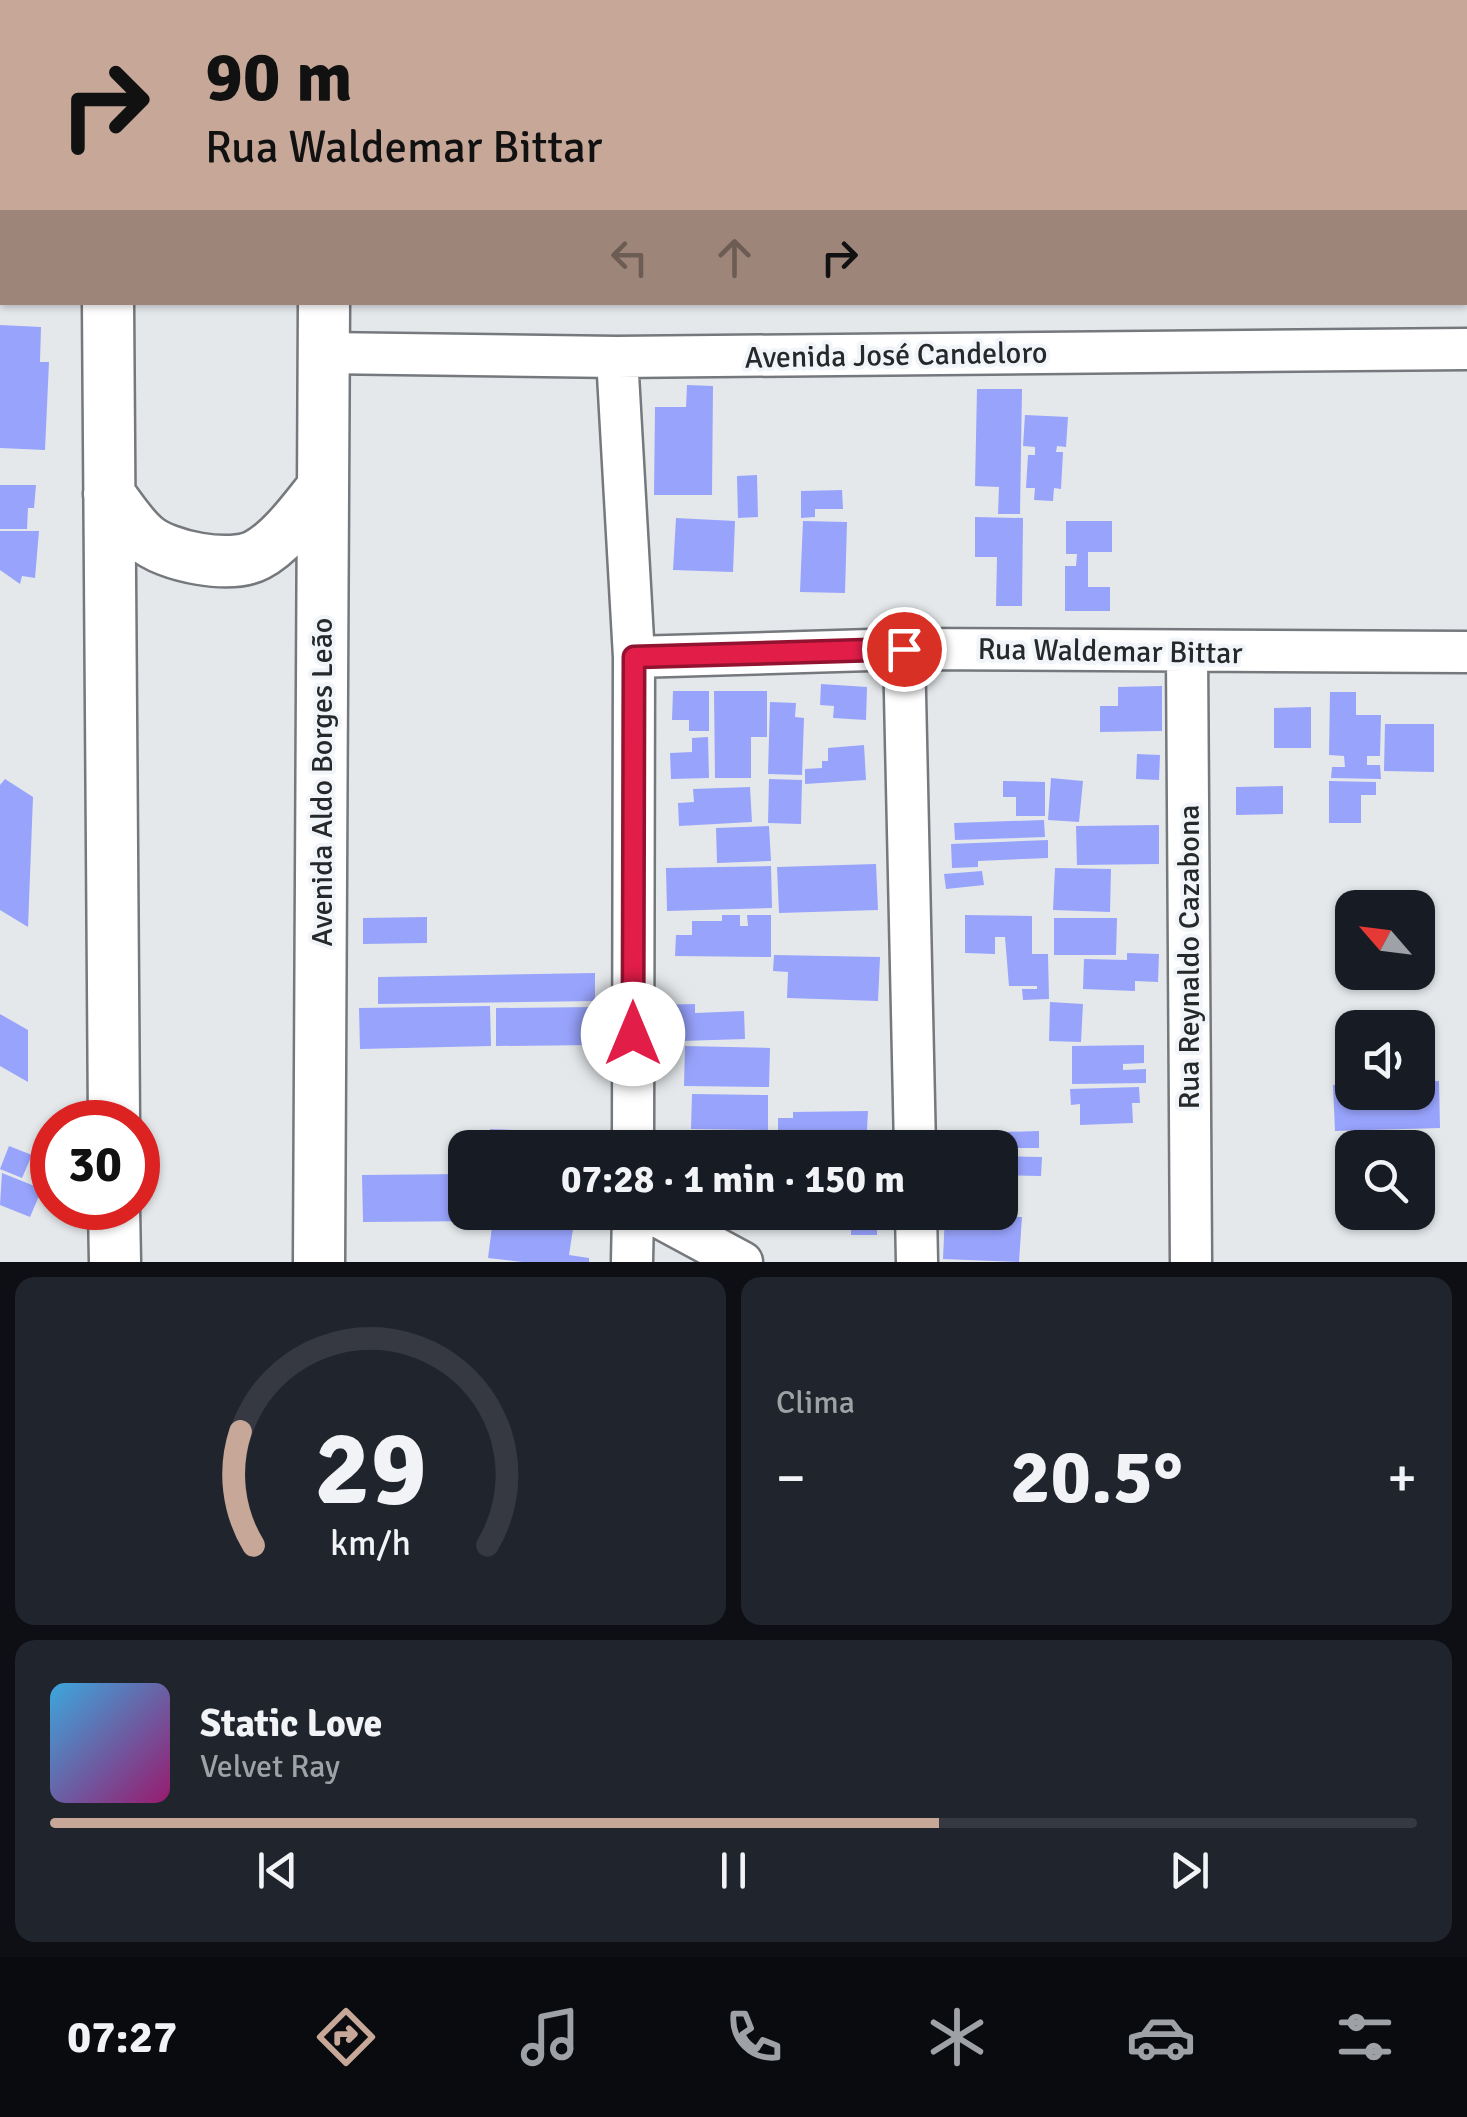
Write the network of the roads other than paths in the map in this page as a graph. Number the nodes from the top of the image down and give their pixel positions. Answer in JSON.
{"nodes":[{"id":1,"x":108,"y":305,"type":"edge"},
{"id":2,"x":324,"y":305,"type":"edge"},
{"id":3,"x":1467,"y":348,"type":"edge"},
{"id":4,"x":324,"y":353,"type":"junction"},
{"id":5,"x":617,"y":358,"type":"junction"},
{"id":6,"x":323,"y":487,"type":"junction"},
{"id":7,"x":110,"y":494,"type":"junction"},
{"id":8,"x":904,"y":649,"type":"junction"},
{"id":9,"x":1467,"y":652,"type":"edge"},
{"id":10,"x":1187,"y":653,"type":"junction"},
{"id":11,"x":634,"y":657,"type":"junction"},
{"id":12,"x":114,"y":1100,"type":"edge"},
{"id":13,"x":633,"y":1130,"type":"edge"},
{"id":14,"x":915,"y":1130,"type":"edge"},
{"id":15,"x":114,"y":1230,"type":"edge"},
{"id":16,"x":632,"y":1230,"type":"edge"},
{"id":17,"x":682,"y":1230,"type":"edge"},
{"id":18,"x":917,"y":1230,"type":"edge"},
{"id":19,"x":115,"y":1262,"type":"edge"},
{"id":20,"x":319,"y":1262,"type":"edge"},
{"id":21,"x":632,"y":1262,"type":"edge"},
{"id":22,"x":742,"y":1262,"type":"edge"},
{"id":23,"x":918,"y":1262,"type":"edge"},
{"id":24,"x":1191,"y":1262,"type":"edge"}],
"edges":[{"from":1,"to":7,"type":"main road"},
{"from":2,"to":4,"type":"main road","name":"Avenida Aldo Borges Leão"},
{"from":3,"to":5,"type":"street","name":"Avenida José Candeloro"},
{"from":4,"to":5,"type":"street","name":"Avenida José Candeloro"},
{"from":4,"to":6,"type":"main road","name":"Avenida Aldo Borges Leão"},
{"from":5,"to":11,"type":"street"},
{"from":6,"to":7,"type":"main road"},
{"from":6,"to":20,"type":"main road","name":"Avenida Aldo Borges Leão"},
{"from":7,"to":12,"type":"main road"},
{"from":8,"to":10,"type":"street","name":"Rua Waldemar Bittar"},
{"from":8,"to":11,"type":"street","name":"Rua Waldemar Bittar"},
{"from":8,"to":14,"type":"street"},
{"from":9,"to":10,"type":"street","name":"Rua Waldemar Bittar"},
{"from":10,"to":24,"type":"street","name":"Rua Reynaldo Cazabona"},
{"from":11,"to":13,"type":"street"},
{"from":15,"to":19,"type":"main road"},
{"from":16,"to":21,"type":"street"},
{"from":17,"to":22,"type":"street"},
{"from":18,"to":23,"type":"street"}]}
